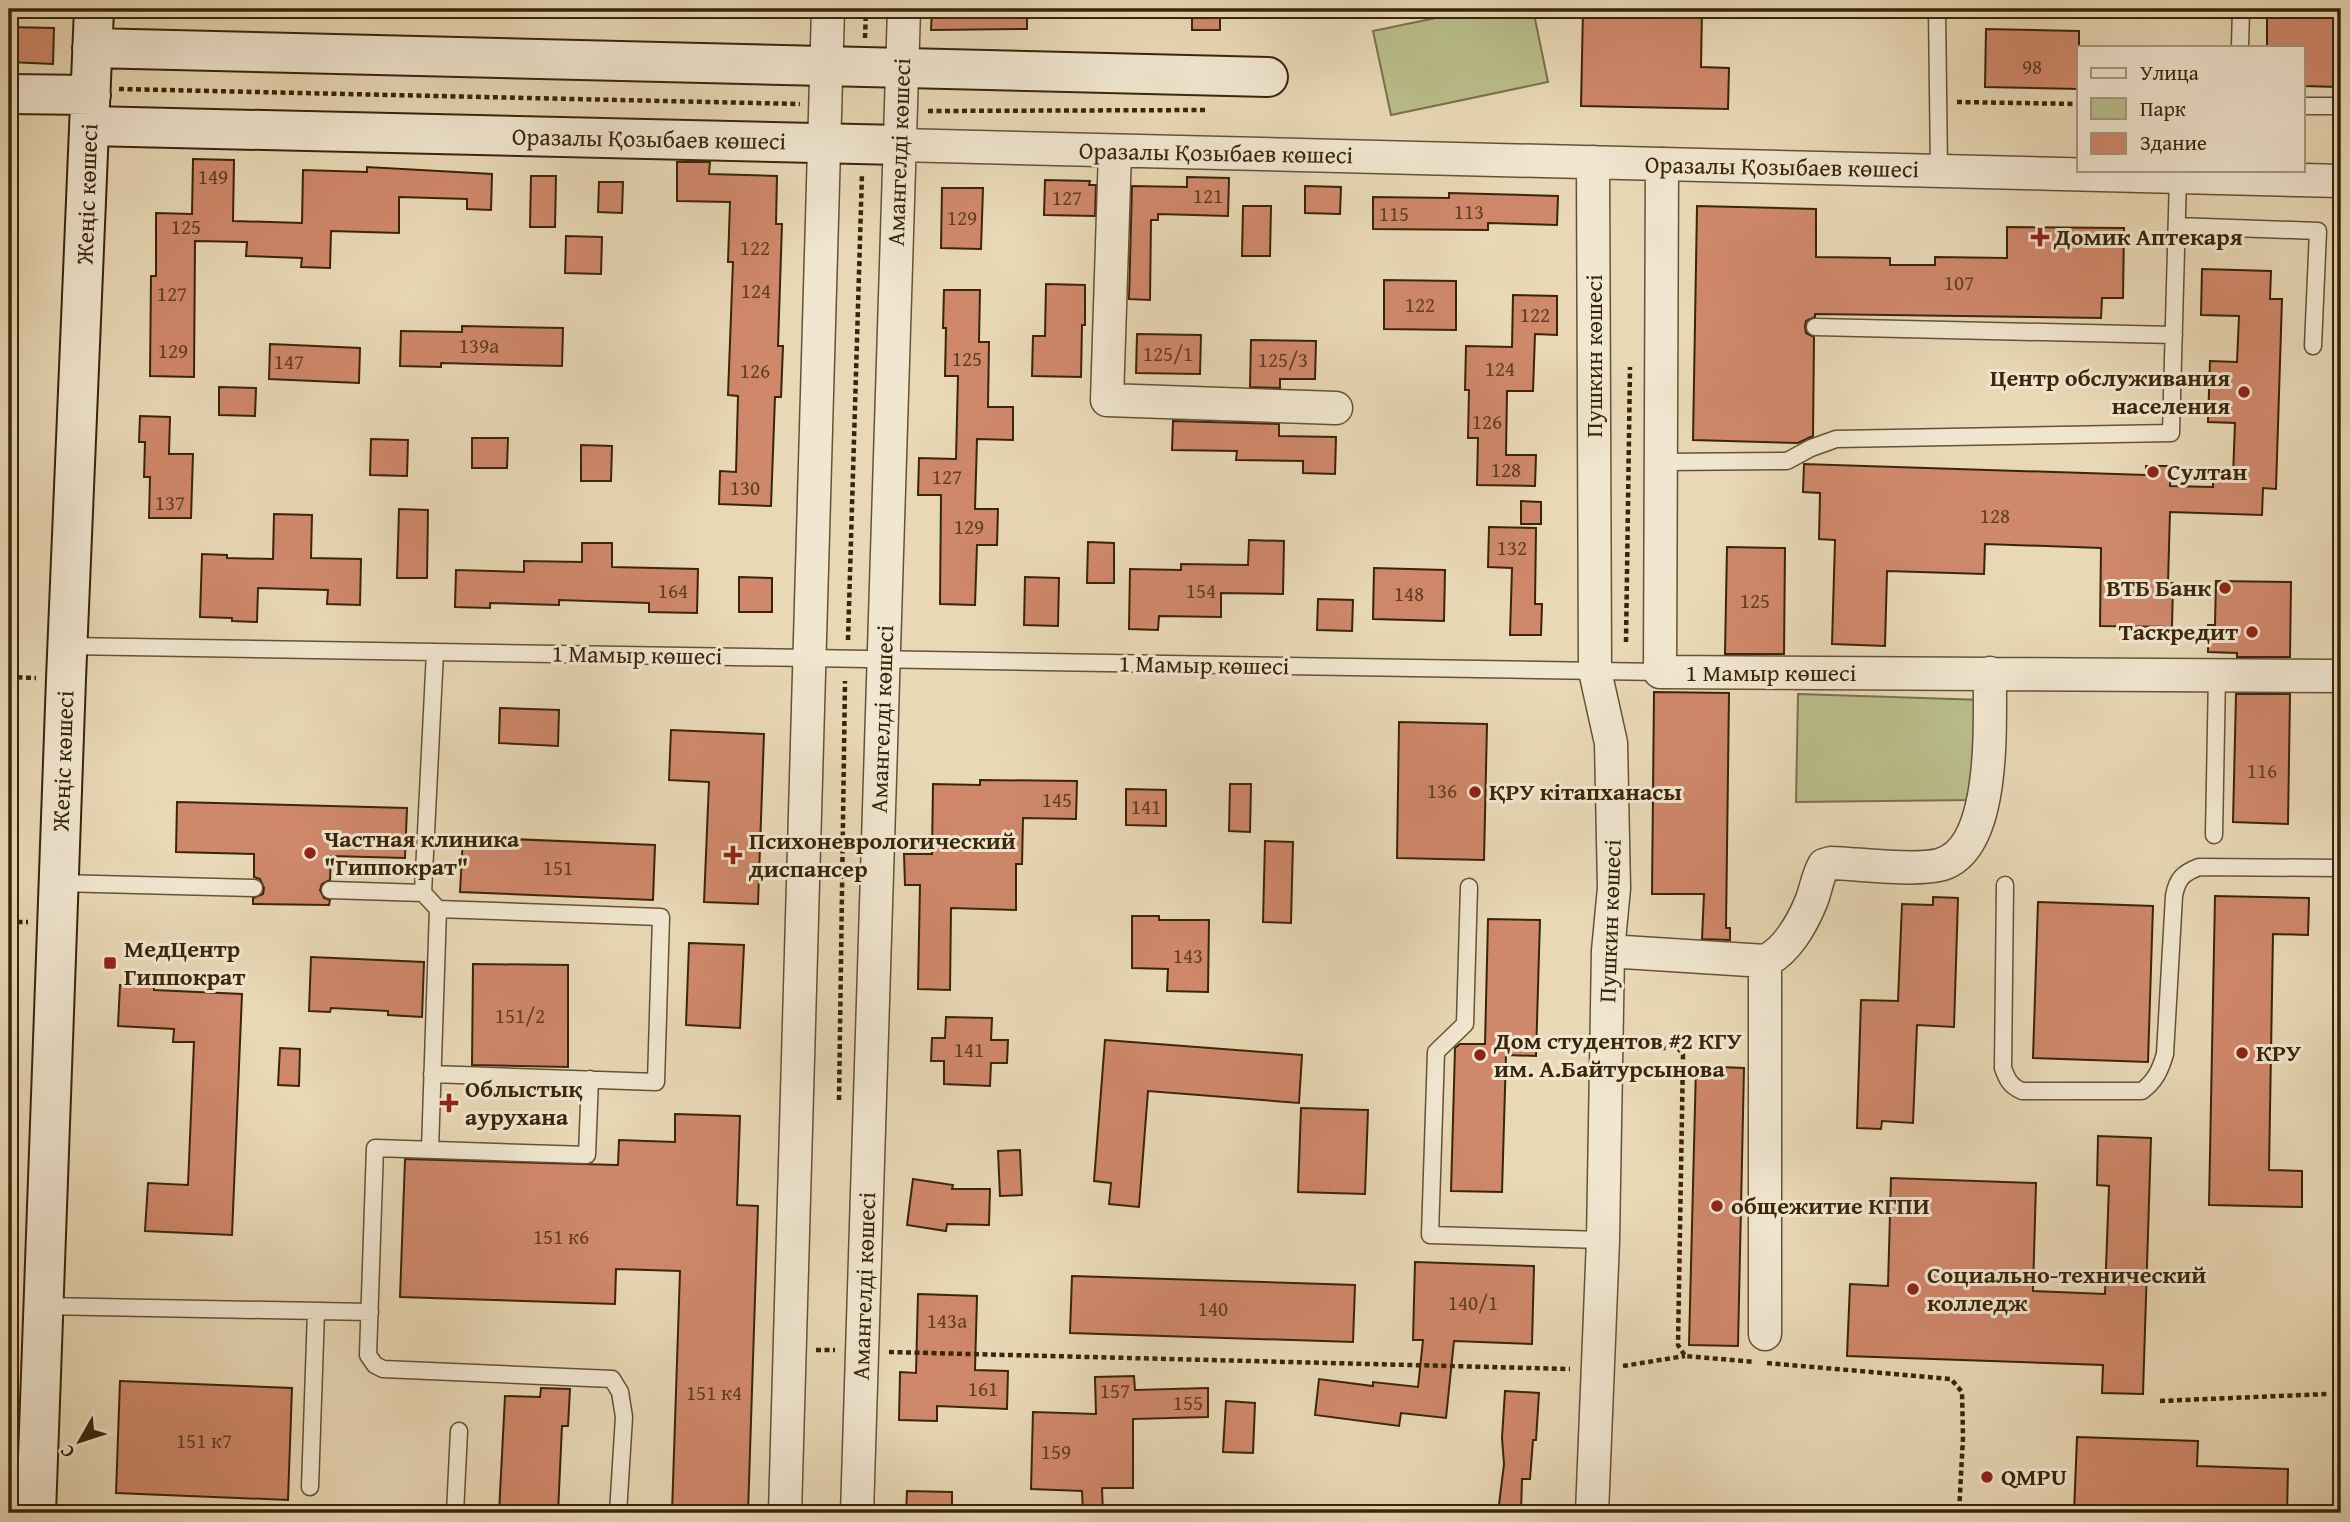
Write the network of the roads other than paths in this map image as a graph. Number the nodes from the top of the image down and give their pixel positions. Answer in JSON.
{"nodes":[{"id":1,"x":94,"y":9,"type":"edge"},
{"id":2,"x":828,"y":9,"type":"edge"},
{"id":3,"x":904,"y":9,"type":"edge"},
{"id":4,"x":1937,"y":9,"type":"edge"},
{"id":5,"x":2241,"y":9,"type":"edge"},
{"id":6,"x":2240,"y":46,"type":"edge"},
{"id":7,"x":92,"y":48,"type":"junction"},
{"id":8,"x":827,"y":66,"type":"junction"},
{"id":9,"x":902,"y":68,"type":"junction"},
{"id":10,"x":1268,"y":77,"type":"dead end"},
{"id":11,"x":9,"y":94,"type":"edge"},
{"id":12,"x":91,"y":103,"type":"junction"},
{"id":13,"x":2304,"y":106,"type":"edge"},
{"id":14,"x":2341,"y":106,"type":"edge"},
{"id":15,"x":887,"y":134,"type":"junction"},
{"id":16,"x":824,"y":144,"type":"junction"},
{"id":17,"x":1115,"y":151,"type":"junction"},
{"id":18,"x":1593,"y":162,"type":"junction"},
{"id":19,"x":1662,"y":164,"type":"junction"},
{"id":20,"x":1939,"y":170,"type":"junction"},
{"id":21,"x":2237,"y":174,"type":"edge"},
{"id":22,"x":2178,"y":176,"type":"junction"},
{"id":23,"x":2341,"y":181,"type":"edge"},
{"id":24,"x":2177,"y":226,"type":"junction"},
{"id":25,"x":1815,"y":327,"type":"dead end"},
{"id":26,"x":2174,"y":335,"type":"junction"},
{"id":27,"x":2313,"y":346,"type":"dead end"},
{"id":28,"x":1336,"y":408,"type":"dead end"},
{"id":29,"x":1661,"y":462,"type":"junction"},
{"id":30,"x":67,"y":646,"type":"junction"},
{"id":31,"x":435,"y":652,"type":"junction"},
{"id":32,"x":810,"y":658,"type":"junction"},
{"id":33,"x":884,"y":659,"type":"junction"},
{"id":34,"x":1595,"y":671,"type":"junction"},
{"id":35,"x":1660,"y":672,"type":"junction"},
{"id":36,"x":1990,"y":673,"type":"junction"},
{"id":37,"x":2217,"y":675,"type":"junction"},
{"id":38,"x":2341,"y":676,"type":"edge"},
{"id":39,"x":2214,"y":835,"type":"dead end"},
{"id":40,"x":2341,"y":868,"type":"edge"},
{"id":41,"x":58,"y":883,"type":"junction"},
{"id":42,"x":2005,"y":885,"type":"dead end"},
{"id":43,"x":1469,"y":887,"type":"dead end"},
{"id":44,"x":254,"y":888,"type":"dead end"},
{"id":45,"x":330,"y":890,"type":"dead end"},
{"id":46,"x":423,"y":893,"type":"junction"},
{"id":47,"x":438,"y":909,"type":"junction"},
{"id":48,"x":1608,"y":951,"type":"junction"},
{"id":49,"x":1765,"y":961,"type":"junction"},
{"id":50,"x":432,"y":1074,"type":"junction"},
{"id":51,"x":590,"y":1079,"type":"junction"},
{"id":52,"x":430,"y":1150,"type":"junction"},
{"id":53,"x":1603,"y":1240,"type":"junction"},
{"id":54,"x":43,"y":1306,"type":"junction"},
{"id":55,"x":316,"y":1311,"type":"junction"},
{"id":56,"x":370,"y":1312,"type":"junction"},
{"id":57,"x":1765,"y":1334,"type":"dead end"},
{"id":58,"x":458,"y":1431,"type":"dead end"},
{"id":59,"x":310,"y":1487,"type":"dead end"},
{"id":60,"x":36,"y":1513,"type":"edge"},
{"id":61,"x":455,"y":1513,"type":"edge"},
{"id":62,"x":618,"y":1513,"type":"edge"},
{"id":63,"x":785,"y":1513,"type":"edge"},
{"id":64,"x":857,"y":1513,"type":"edge"},
{"id":65,"x":1592,"y":1513,"type":"edge"}],
"edges":[{"from":1,"to":7,"type":"street","name":"Жеңіс көшесі"},
{"from":2,"to":8,"type":"street"},
{"from":3,"to":9,"type":"street","name":"Амангелді көшесі"},
{"from":4,"to":20,"type":"lane"},
{"from":5,"to":6,"type":"lane"},
{"from":7,"to":8,"type":"street"},
{"from":7,"to":12,"type":"street","name":"Жеңіс көшесі"},
{"from":8,"to":9,"type":"street"},
{"from":8,"to":16,"type":"street"},
{"from":9,"to":10,"type":"street"},
{"from":9,"to":15,"type":"street","name":"Амангелді көшесі"},
{"from":11,"to":12,"type":"street","name":"Оразалы Қозыбаев көшесі"},
{"from":12,"to":16,"type":"street","name":"Оразалы Қозыбаев көшесі"},
{"from":12,"to":30,"type":"street","name":"Жеңіс көшесі"},
{"from":13,"to":14,"type":"lane"},
{"from":15,"to":16,"type":"street","name":"Оразалы Қозыбаев көшесі"},
{"from":15,"to":17,"type":"street","name":"Оразалы Қозыбаев көшесі"},
{"from":15,"to":33,"type":"street","name":"Амангелді көшесі"},
{"from":16,"to":32,"type":"street"},
{"from":17,"to":18,"type":"street","name":"Оразалы Қозыбаев көшесі"},
{"from":17,"to":28,"type":"street"},
{"from":18,"to":19,"type":"street","name":"Оразалы Қозыбаев көшесі"},
{"from":18,"to":34,"type":"street","name":"Пушкин көшесі"},
{"from":19,"to":20,"type":"street","name":"Оразалы Қозыбаев көшесі"},
{"from":19,"to":29,"type":"street"},
{"from":20,"to":22,"type":"street","name":"Оразалы Қозыбаев көшесі"},
{"from":21,"to":22,"type":"street","name":"Оразалы Қозыбаев көшесі"},
{"from":21,"to":23,"type":"street","name":"Оразалы Қозыбаев көшесі"},
{"from":22,"to":24,"type":"lane"},
{"from":24,"to":26,"type":"lane"},
{"from":24,"to":27,"type":"lane"},
{"from":25,"to":26,"type":"lane"},
{"from":26,"to":29,"type":"lane"},
{"from":29,"to":35,"type":"street"},
{"from":30,"to":31,"type":"lane","name":"1 Мамыр көшесі"},
{"from":30,"to":41,"type":"street","name":"Жеңіс көшесі"},
{"from":31,"to":32,"type":"lane","name":"1 Мамыр көшесі"},
{"from":31,"to":46,"type":"lane"},
{"from":32,"to":33,"type":"lane","name":"1 Мамыр көшесі"},
{"from":32,"to":63,"type":"street"},
{"from":33,"to":34,"type":"lane","name":"1 Мамыр көшесі"},
{"from":33,"to":64,"type":"street","name":"Амангелді көшесі"},
{"from":34,"to":35,"type":"lane","name":"1 Мамыр көшесі"},
{"from":34,"to":48,"type":"street","name":"Пушкин көшесі"},
{"from":35,"to":36,"type":"street","name":"1 Мамыр көшесі"},
{"from":36,"to":37,"type":"street","name":"1 Мамыр көшесі"},
{"from":36,"to":49,"type":"street"},
{"from":37,"to":38,"type":"street","name":"1 Мамыр көшесі"},
{"from":37,"to":39,"type":"lane"},
{"from":40,"to":42,"type":"lane"},
{"from":41,"to":44,"type":"lane"},
{"from":41,"to":54,"type":"street","name":"Жеңіс көшесі"},
{"from":43,"to":53,"type":"lane"},
{"from":45,"to":46,"type":"lane"},
{"from":46,"to":47,"type":"lane"},
{"from":47,"to":50,"type":"lane"},
{"from":47,"to":51,"type":"lane"},
{"from":48,"to":49,"type":"street"},
{"from":48,"to":53,"type":"street","name":"Пушкин көшесі"},
{"from":49,"to":57,"type":"street"},
{"from":50,"to":51,"type":"lane"},
{"from":50,"to":52,"type":"lane"},
{"from":51,"to":52,"type":"lane"},
{"from":52,"to":56,"type":"lane"},
{"from":53,"to":65,"type":"street","name":"Пушкин көшесі"},
{"from":54,"to":55,"type":"lane"},
{"from":54,"to":60,"type":"street","name":"Жеңіс көшесі"},
{"from":55,"to":56,"type":"lane"},
{"from":55,"to":59,"type":"lane"},
{"from":56,"to":62,"type":"lane"},
{"from":58,"to":61,"type":"lane"}]}
